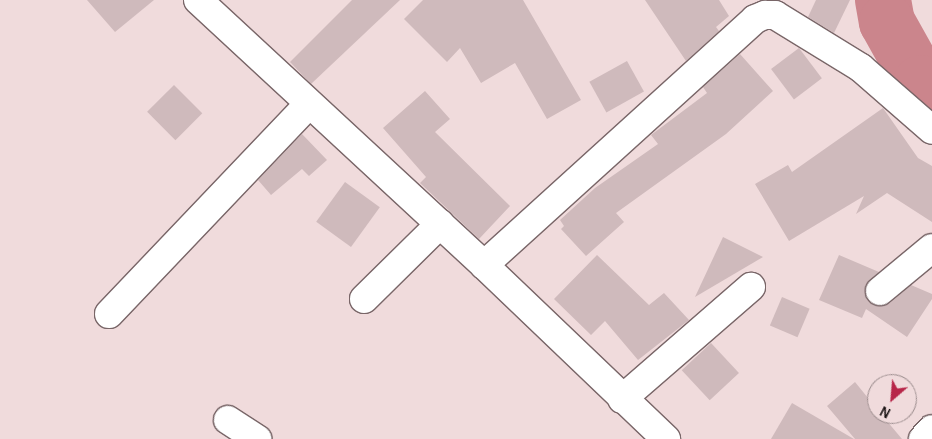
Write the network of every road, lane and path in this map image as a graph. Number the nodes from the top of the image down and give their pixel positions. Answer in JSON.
{"nodes":[{"id":1,"x":198,"y":0,"type":"edge"},
{"id":2,"x":748,"y":10,"type":"edge"},
{"id":3,"x":309,"y":104,"type":"junction"},
{"id":4,"x":932,"y":130,"type":"edge"},
{"id":5,"x":440,"y":224,"type":"junction"},
{"id":6,"x":932,"y":248,"type":"edge"},
{"id":7,"x":484,"y":265,"type":"junction"},
{"id":8,"x":751,"y":287,"type":"dead end"},
{"id":9,"x":880,"y":291,"type":"dead end"},
{"id":10,"x":364,"y":299,"type":"dead end"},
{"id":11,"x":109,"y":314,"type":"dead end"},
{"id":12,"x":622,"y":399,"type":"junction"},
{"id":13,"x":228,"y":420,"type":"dead end"},
{"id":14,"x":932,"y":430,"type":"edge"},
{"id":15,"x":257,"y":439,"type":"edge"},
{"id":16,"x":666,"y":439,"type":"edge"},
{"id":17,"x":923,"y":439,"type":"edge"}],
"edges":[{"from":1,"to":3,"type":"street"},
{"from":2,"to":4,"type":"street"},
{"from":2,"to":7,"type":"street"},
{"from":3,"to":5,"type":"street"},
{"from":3,"to":11,"type":"street"},
{"from":5,"to":7,"type":"street"},
{"from":5,"to":10,"type":"street"},
{"from":6,"to":9,"type":"street"},
{"from":7,"to":12,"type":"street"},
{"from":8,"to":12,"type":"street"},
{"from":12,"to":16,"type":"street"},
{"from":13,"to":15,"type":"street"},
{"from":14,"to":17,"type":"street"}]}
